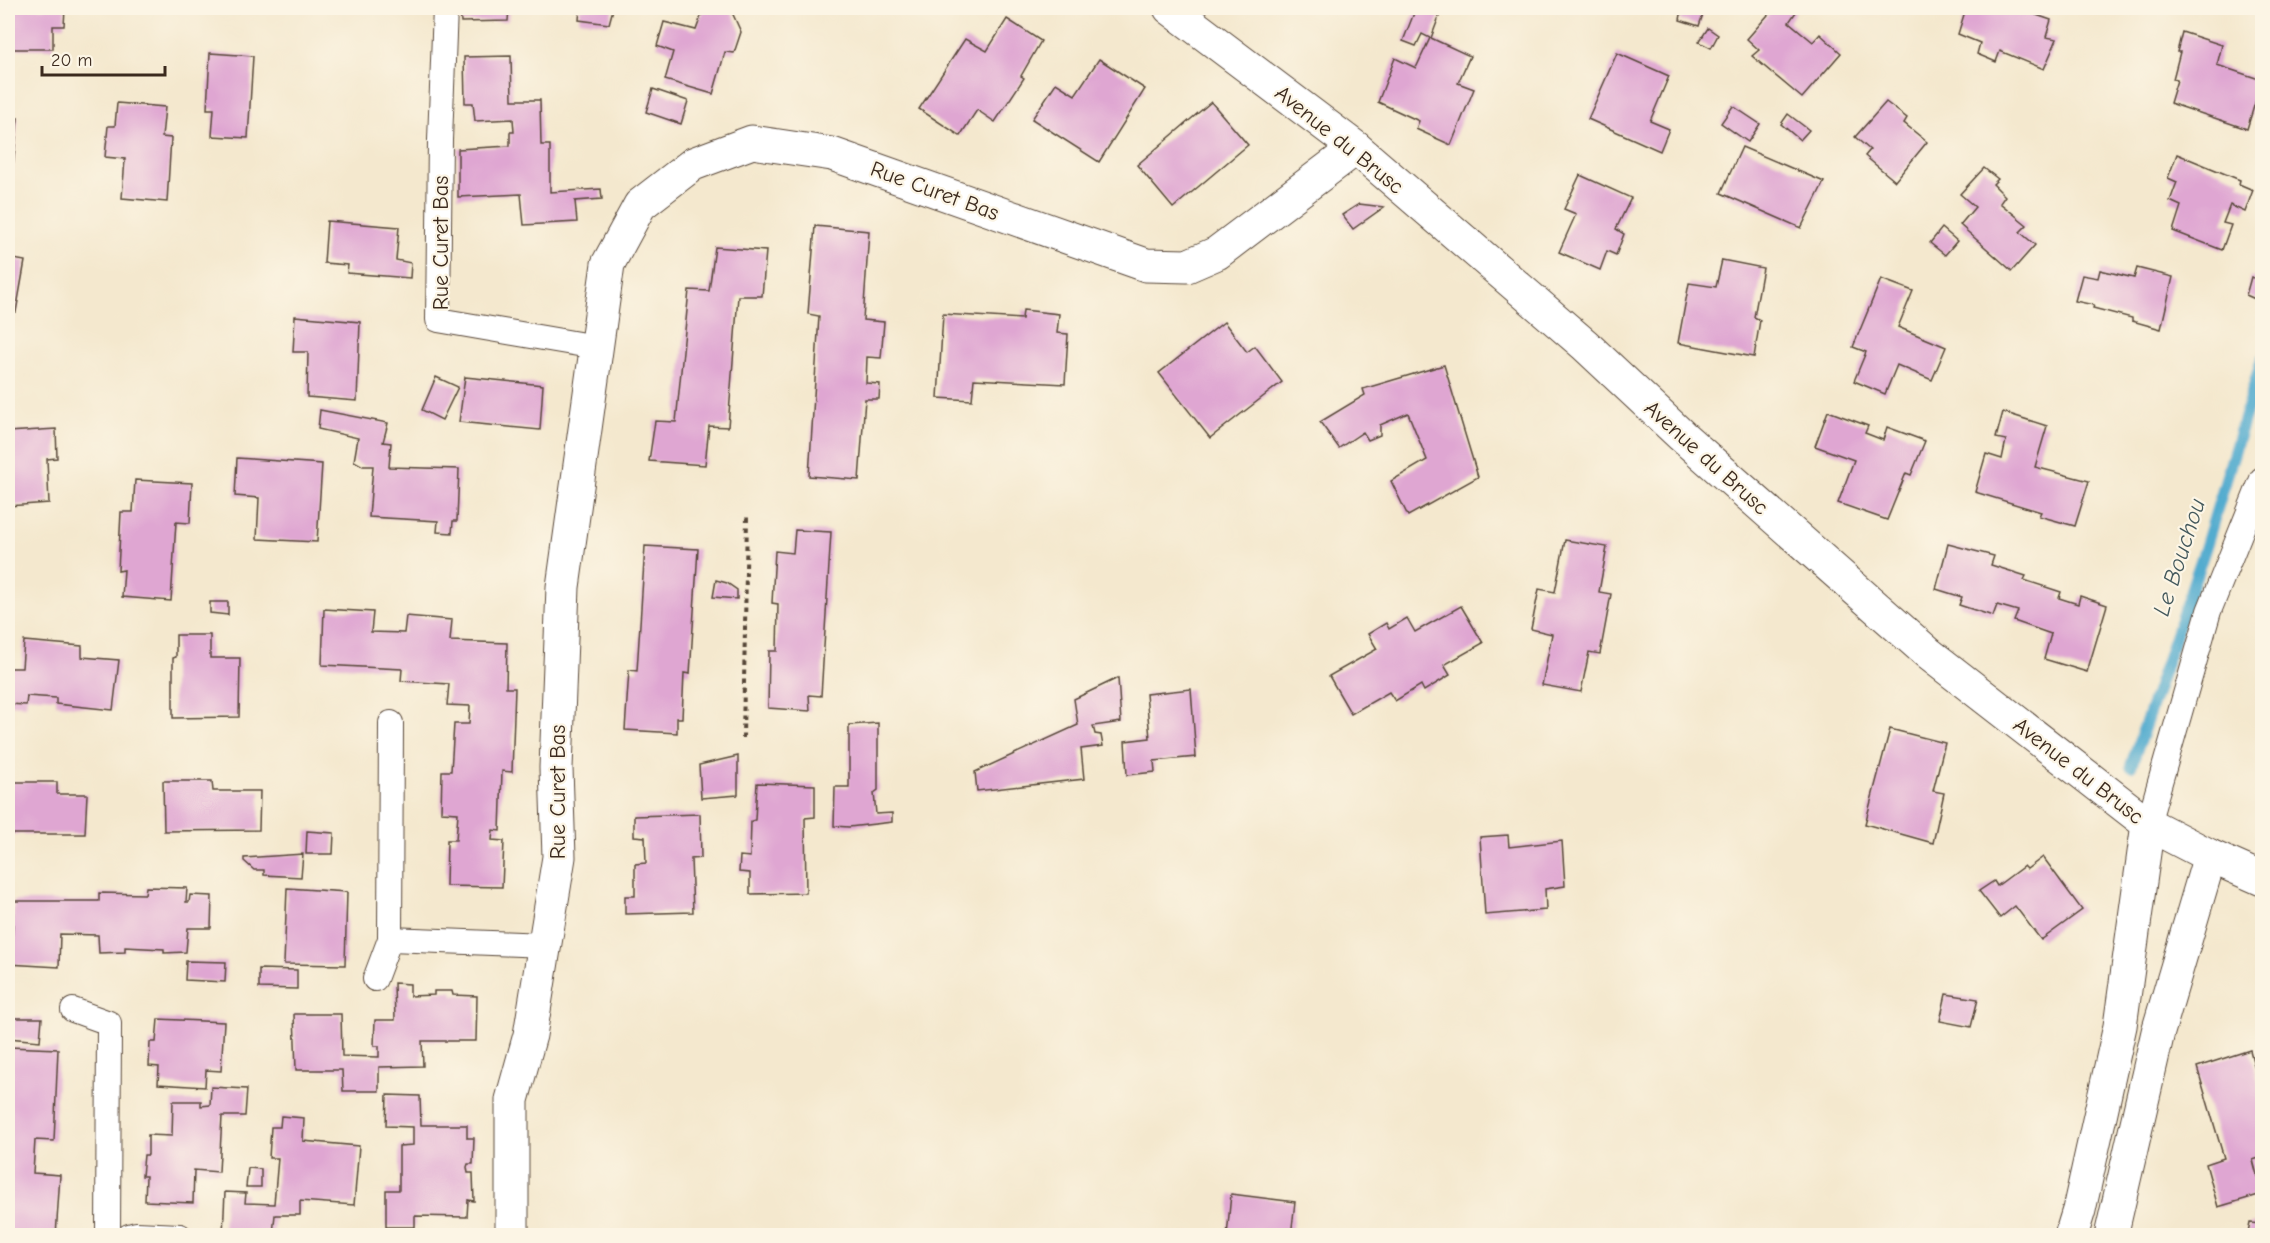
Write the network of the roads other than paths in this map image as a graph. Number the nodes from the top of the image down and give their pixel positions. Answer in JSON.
{"nodes":[{"id":1,"x":446,"y":8,"type":"edge"},
{"id":2,"x":1170,"y":8,"type":"edge"},
{"id":3,"x":1356,"y":148,"type":"junction"},
{"id":4,"x":596,"y":347,"type":"junction"},
{"id":5,"x":2262,"y":479,"type":"edge"},
{"id":6,"x":391,"y":723,"type":"dead end"},
{"id":7,"x":2148,"y":824,"type":"junction"},
{"id":8,"x":2210,"y":856,"type":"junction"},
{"id":9,"x":2262,"y":879,"type":"edge"},
{"id":10,"x":390,"y":939,"type":"junction"},
{"id":11,"x":545,"y":945,"type":"junction"},
{"id":12,"x":375,"y":979,"type":"dead end"},
{"id":13,"x":73,"y":1010,"type":"dead end"},
{"id":14,"x":108,"y":1236,"type":"edge"},
{"id":15,"x":129,"y":1236,"type":"edge"},
{"id":16,"x":180,"y":1236,"type":"edge"},
{"id":17,"x":512,"y":1236,"type":"edge"},
{"id":18,"x":2071,"y":1236,"type":"edge"},
{"id":19,"x":2111,"y":1236,"type":"edge"}],
"edges":[{"from":1,"to":4,"type":"lane","name":"Rue Curet Bas"},
{"from":2,"to":3,"type":"street","name":"Avenue du Brusc"},
{"from":3,"to":4,"type":"street","name":"Rue Curet Bas"},
{"from":3,"to":7,"type":"street","name":"Avenue du Brusc"},
{"from":4,"to":11,"type":"street","name":"Rue Curet Bas"},
{"from":5,"to":7,"type":"lane"},
{"from":6,"to":10,"type":"lane"},
{"from":7,"to":8,"type":"street","name":"Avenue du Brusc"},
{"from":7,"to":18,"type":"street"},
{"from":8,"to":9,"type":"street","name":"Avenue du Brusc"},
{"from":8,"to":19,"type":"street"},
{"from":10,"to":11,"type":"lane"},
{"from":10,"to":12,"type":"lane"},
{"from":11,"to":17,"type":"street","name":"Rue Curet Bas"},
{"from":13,"to":14,"type":"lane"},
{"from":15,"to":16,"type":"lane"}]}
